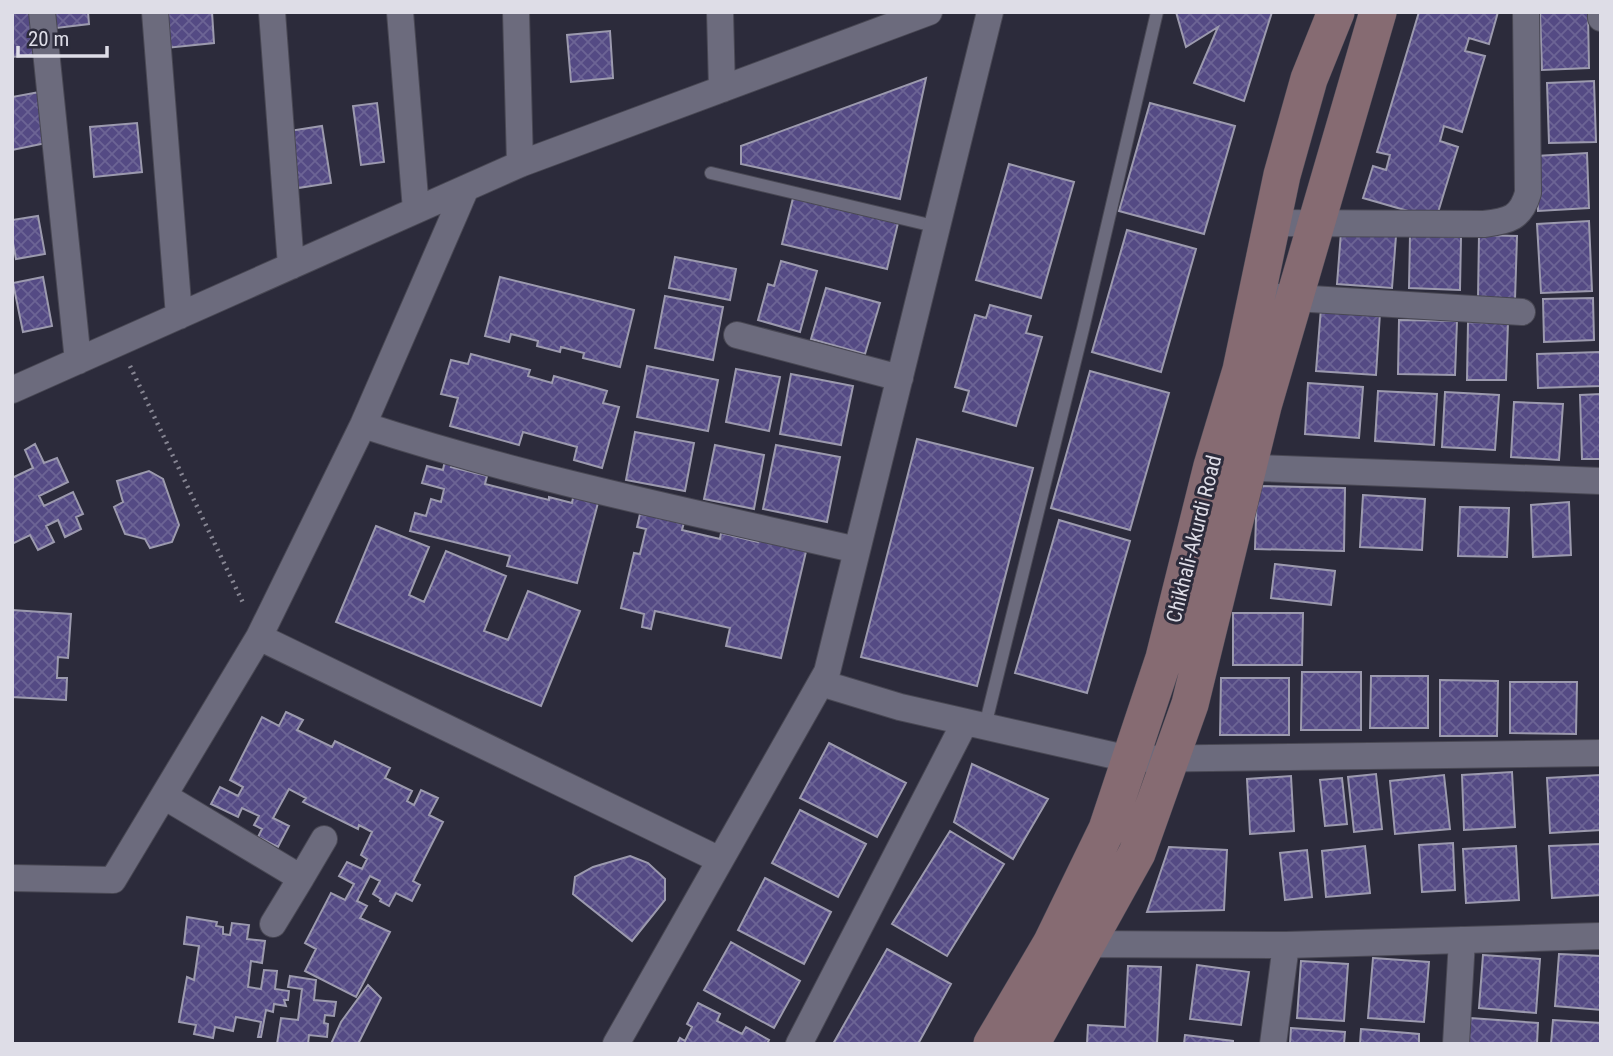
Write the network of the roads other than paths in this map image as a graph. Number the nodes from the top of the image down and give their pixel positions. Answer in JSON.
{"nodes":[{"id":1,"x":42,"y":12,"type":"edge"},
{"id":2,"x":155,"y":12,"type":"edge"},
{"id":3,"x":272,"y":12,"type":"edge"},
{"id":4,"x":400,"y":12,"type":"edge"},
{"id":5,"x":516,"y":12,"type":"edge"},
{"id":6,"x":720,"y":12,"type":"edge"},
{"id":7,"x":990,"y":12,"type":"edge"},
{"id":8,"x":1157,"y":12,"type":"edge"},
{"id":9,"x":1336,"y":12,"type":"edge"},
{"id":10,"x":1378,"y":12,"type":"edge"},
{"id":11,"x":1526,"y":12,"type":"edge"},
{"id":12,"x":1601,"y":12,"type":"edge"},
{"id":13,"x":920,"y":14,"type":"edge"},
{"id":14,"x":1601,"y":18,"type":"edge"},
{"id":15,"x":722,"y":89,"type":"junction"},
{"id":16,"x":520,"y":164,"type":"junction"},
{"id":17,"x":711,"y":173,"type":"dead end"},
{"id":18,"x":466,"y":188,"type":"junction"},
{"id":19,"x":416,"y":210,"type":"junction"},
{"id":20,"x":1270,"y":223,"type":"junction"},
{"id":21,"x":1317,"y":224,"type":"junction"},
{"id":22,"x":938,"y":227,"type":"junction"},
{"id":23,"x":291,"y":266,"type":"junction"},
{"id":24,"x":1256,"y":295,"type":"junction"},
{"id":25,"x":1295,"y":298,"type":"junction"},
{"id":26,"x":1522,"y":312,"type":"dead end"},
{"id":27,"x":179,"y":316,"type":"junction"},
{"id":28,"x":737,"y":335,"type":"dead end"},
{"id":29,"x":78,"y":361,"type":"junction"},
{"id":30,"x":901,"y":378,"type":"junction"},
{"id":31,"x":12,"y":390,"type":"edge"},
{"id":32,"x":363,"y":425,"type":"junction"},
{"id":33,"x":1212,"y":466,"type":"junction"},
{"id":34,"x":1248,"y":468,"type":"junction"},
{"id":35,"x":1601,"y":481,"type":"edge"},
{"id":36,"x":857,"y":550,"type":"junction"},
{"id":37,"x":259,"y":637,"type":"junction"},
{"id":38,"x":821,"y":683,"type":"junction"},
{"id":39,"x":975,"y":724,"type":"junction"},
{"id":40,"x":1601,"y":753,"type":"edge"},
{"id":41,"x":1129,"y":758,"type":"junction"},
{"id":42,"x":1171,"y":758,"type":"junction"},
{"id":43,"x":164,"y":796,"type":"junction"},
{"id":44,"x":324,"y":839,"type":"dead end"},
{"id":45,"x":720,"y":860,"type":"junction"},
{"id":46,"x":12,"y":878,"type":"edge"},
{"id":47,"x":301,"y":878,"type":"junction"},
{"id":48,"x":273,"y":924,"type":"dead end"},
{"id":49,"x":1601,"y":936,"type":"edge"},
{"id":50,"x":1461,"y":940,"type":"junction"},
{"id":51,"x":1068,"y":944,"type":"junction"},
{"id":52,"x":1286,"y":945,"type":"junction"},
{"id":53,"x":617,"y":1044,"type":"edge"},
{"id":54,"x":799,"y":1044,"type":"edge"},
{"id":55,"x":992,"y":1044,"type":"edge"},
{"id":56,"x":1031,"y":1044,"type":"edge"},
{"id":57,"x":1273,"y":1044,"type":"edge"},
{"id":58,"x":1456,"y":1044,"type":"edge"}],
"edges":[{"from":1,"to":29,"type":"street"},
{"from":2,"to":27,"type":"street"},
{"from":3,"to":23,"type":"street"},
{"from":4,"to":19,"type":"street"},
{"from":5,"to":16,"type":"street"},
{"from":6,"to":15,"type":"street"},
{"from":7,"to":22,"type":"street"},
{"from":8,"to":39,"type":"lane"},
{"from":9,"to":20,"type":"main road","name":"Chikhali-Akurdi Road"},
{"from":10,"to":21,"type":"main road"},
{"from":11,"to":21,"type":"street"},
{"from":12,"to":14,"type":"street"},
{"from":13,"to":15,"type":"street"},
{"from":15,"to":16,"type":"street"},
{"from":16,"to":18,"type":"street"},
{"from":17,"to":22,"type":"lane"},
{"from":18,"to":19,"type":"street"},
{"from":18,"to":32,"type":"street"},
{"from":19,"to":23,"type":"street"},
{"from":20,"to":21,"type":"street"},
{"from":20,"to":24,"type":"main road","name":"Chikhali-Akurdi Road"},
{"from":21,"to":25,"type":"main road"},
{"from":22,"to":30,"type":"street"},
{"from":23,"to":27,"type":"street"},
{"from":24,"to":25,"type":"street"},
{"from":24,"to":33,"type":"main road","name":"Chikhali-Akurdi Road"},
{"from":25,"to":26,"type":"street"},
{"from":25,"to":34,"type":"main road"},
{"from":27,"to":29,"type":"street"},
{"from":28,"to":30,"type":"street"},
{"from":29,"to":31,"type":"street"},
{"from":30,"to":36,"type":"street"},
{"from":32,"to":36,"type":"street"},
{"from":32,"to":37,"type":"street"},
{"from":33,"to":34,"type":"street"},
{"from":33,"to":41,"type":"main road","name":"Chikhali-Akurdi Road"},
{"from":34,"to":35,"type":"street"},
{"from":34,"to":42,"type":"main road"},
{"from":36,"to":38,"type":"street"},
{"from":37,"to":43,"type":"street"},
{"from":37,"to":45,"type":"street"},
{"from":38,"to":39,"type":"street"},
{"from":38,"to":45,"type":"street"},
{"from":39,"to":41,"type":"street"},
{"from":39,"to":54,"type":"street"},
{"from":40,"to":42,"type":"street"},
{"from":41,"to":42,"type":"street"},
{"from":41,"to":51,"type":"main road","name":"Chikhali-Akurdi Road"},
{"from":42,"to":51,"type":"main road"},
{"from":43,"to":46,"type":"street"},
{"from":43,"to":47,"type":"street"},
{"from":44,"to":47,"type":"street"},
{"from":45,"to":53,"type":"street"},
{"from":47,"to":48,"type":"street"},
{"from":49,"to":50,"type":"street"},
{"from":50,"to":52,"type":"street"},
{"from":50,"to":58,"type":"street"},
{"from":51,"to":52,"type":"street"},
{"from":51,"to":55,"type":"main road","name":"Chikhali-Akurdi Road"},
{"from":51,"to":56,"type":"main road"},
{"from":52,"to":57,"type":"street"}]}
